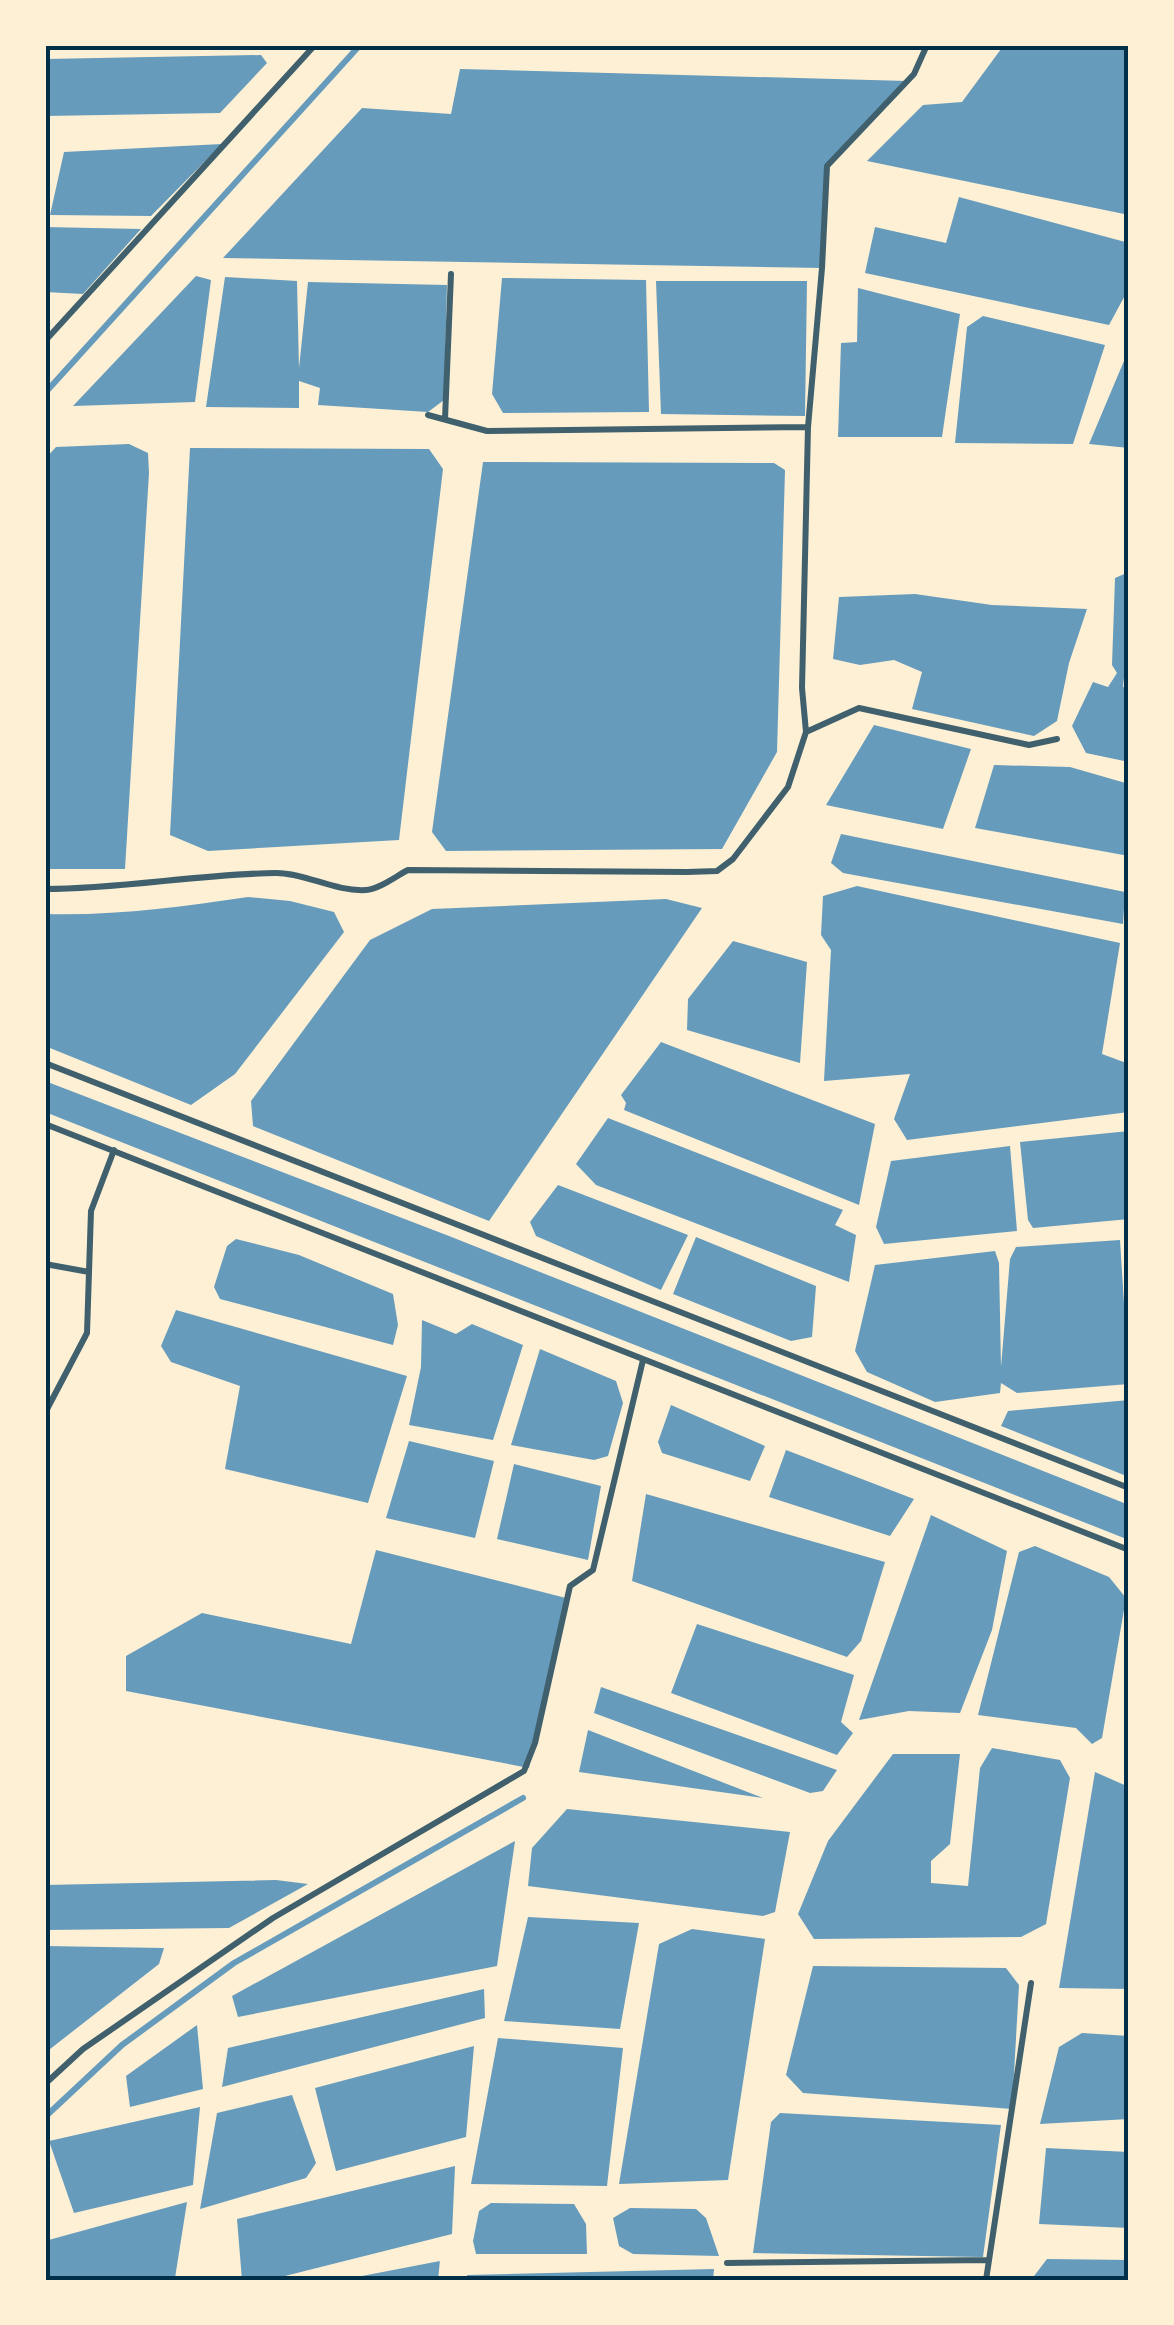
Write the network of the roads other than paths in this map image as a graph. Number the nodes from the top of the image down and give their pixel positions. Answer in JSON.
{"nodes":[{"id":1,"x":315,"y":45,"type":"edge"},
{"id":2,"x":926,"y":45,"type":"edge"},
{"id":3,"x":450,"y":274,"type":"dead end"},
{"id":4,"x":45,"y":341,"type":"edge"},
{"id":5,"x":428,"y":415,"type":"dead end"},
{"id":6,"x":445,"y":420,"type":"junction"},
{"id":7,"x":808,"y":427,"type":"junction"},
{"id":8,"x":806,"y":732,"type":"junction"},
{"id":9,"x":1056,"y":739,"type":"dead end"},
{"id":10,"x":45,"y":889,"type":"edge"},
{"id":11,"x":45,"y":1063,"type":"edge"},
{"id":12,"x":45,"y":1124,"type":"edge"},
{"id":13,"x":114,"y":1150,"type":"junction"},
{"id":14,"x":1129,"y":1246,"type":"edge"},
{"id":15,"x":45,"y":1264,"type":"edge"},
{"id":16,"x":89,"y":1272,"type":"junction"},
{"id":17,"x":1129,"y":1275,"type":"edge"},
{"id":18,"x":644,"y":1360,"type":"junction"},
{"id":19,"x":45,"y":1413,"type":"edge"},
{"id":20,"x":1129,"y":1488,"type":"edge"},
{"id":21,"x":1129,"y":1550,"type":"edge"},
{"id":22,"x":1031,"y":1983,"type":"dead end"},
{"id":23,"x":45,"y":2084,"type":"edge"},
{"id":24,"x":989,"y":2260,"type":"junction"},
{"id":25,"x":727,"y":2263,"type":"dead end"},
{"id":26,"x":986,"y":2280,"type":"edge"}],
"edges":[{"from":1,"to":4,"type":"lane"},
{"from":2,"to":7,"type":"lane"},
{"from":3,"to":6,"type":"lane"},
{"from":5,"to":6,"type":"lane"},
{"from":6,"to":7,"type":"lane"},
{"from":7,"to":8,"type":"lane"},
{"from":8,"to":9,"type":"lane"},
{"from":8,"to":10,"type":"lane"},
{"from":11,"to":20,"type":"lane"},
{"from":12,"to":13,"type":"lane"},
{"from":13,"to":16,"type":"lane"},
{"from":13,"to":18,"type":"lane"},
{"from":14,"to":17,"type":"street"},
{"from":15,"to":16,"type":"lane"},
{"from":16,"to":19,"type":"lane"},
{"from":18,"to":21,"type":"lane"},
{"from":18,"to":23,"type":"lane"},
{"from":22,"to":24,"type":"lane"},
{"from":24,"to":25,"type":"lane"},
{"from":24,"to":26,"type":"lane"}]}
